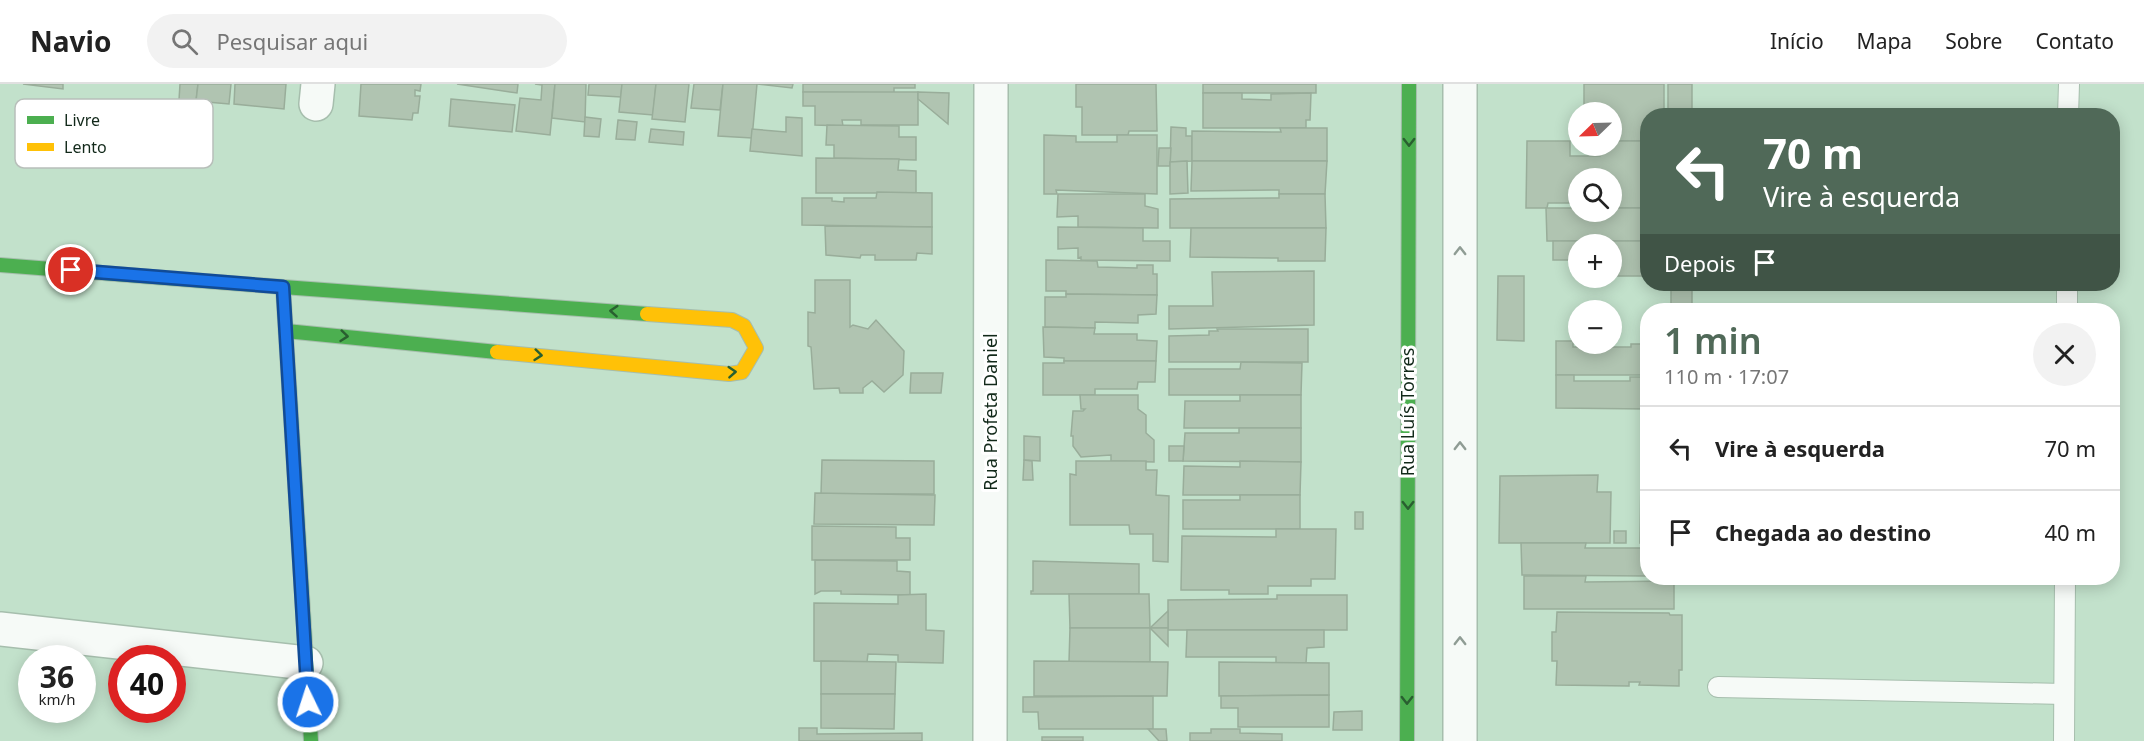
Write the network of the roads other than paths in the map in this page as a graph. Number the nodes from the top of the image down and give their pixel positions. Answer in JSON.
{"nodes":[{"id":1,"x":992,"y":84,"type":"edge"},
{"id":2,"x":1409,"y":84,"type":"edge"},
{"id":3,"x":1460,"y":84,"type":"edge"},
{"id":4,"x":2069,"y":84,"type":"edge"},
{"id":5,"x":2068,"y":108,"type":"edge"},
{"id":6,"x":0,"y":265,"type":"edge"},
{"id":7,"x":283,"y":287,"type":"junction"},
{"id":8,"x":286,"y":331,"type":"junction"},
{"id":9,"x":2065,"y":585,"type":"edge"},
{"id":10,"x":0,"y":629,"type":"edge"},
{"id":11,"x":306,"y":663,"type":"junction"},
{"id":12,"x":1718,"y":687,"type":"dead end"},
{"id":13,"x":2064,"y":694,"type":"junction"},
{"id":14,"x":311,"y":741,"type":"edge"},
{"id":15,"x":990,"y":741,"type":"edge"},
{"id":16,"x":1407,"y":741,"type":"edge"},
{"id":17,"x":1461,"y":741,"type":"edge"},
{"id":18,"x":2064,"y":741,"type":"edge"}],
"edges":[{"from":1,"to":15,"type":"street","name":"Rua Profeta Daniel"},
{"from":2,"to":16,"type":"street","name":"Rua Luís Torres","one_way":true},
{"from":17,"to":3,"type":"street","one_way":true},
{"from":4,"to":5,"type":"lane"},
{"from":6,"to":7,"type":"street"},
{"from":7,"to":8,"type":"street"},
{"from":8,"to":7,"type":"street","one_way":true},
{"from":8,"to":11,"type":"street"},
{"from":9,"to":13,"type":"lane"},
{"from":10,"to":11,"type":"street"},
{"from":11,"to":14,"type":"street"},
{"from":12,"to":13,"type":"lane"},
{"from":13,"to":18,"type":"lane"}]}
